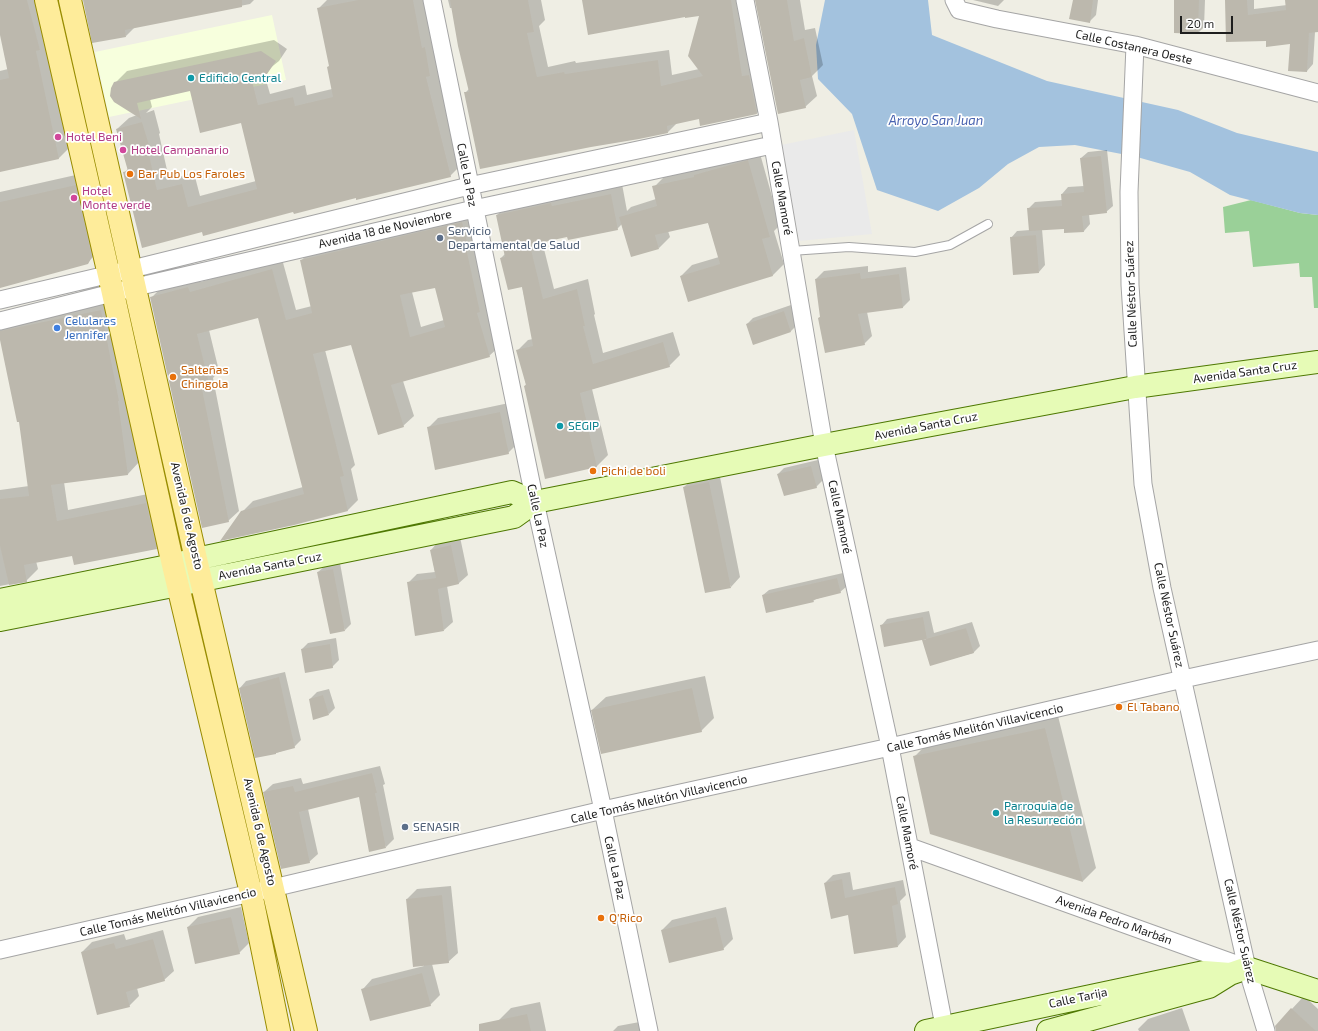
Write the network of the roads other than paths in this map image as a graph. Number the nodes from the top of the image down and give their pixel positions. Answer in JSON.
{"nodes":[{"id":1,"x":46,"y":0,"type":"edge"},
{"id":2,"x":70,"y":0,"type":"edge"},
{"id":3,"x":432,"y":0,"type":"edge"},
{"id":4,"x":745,"y":0,"type":"edge"},
{"id":5,"x":954,"y":0,"type":"edge"},
{"id":6,"x":1135,"y":46,"type":"junction"},
{"id":7,"x":1318,"y":93,"type":"edge"},
{"id":8,"x":769,"y":122,"type":"junction"},
{"id":9,"x":772,"y":145,"type":"junction"},
{"id":10,"x":469,"y":186,"type":"junction"},
{"id":11,"x":474,"y":209,"type":"junction"},
{"id":12,"x":988,"y":224,"type":"dead end"},
{"id":13,"x":791,"y":251,"type":"junction"},
{"id":14,"x":134,"y":278,"type":"junction"},
{"id":15,"x":111,"y":284,"type":"junction"},
{"id":16,"x":0,"y":300,"type":"edge"},
{"id":17,"x":0,"y":321,"type":"edge"},
{"id":18,"x":1318,"y":362,"type":"edge"},
{"id":19,"x":1135,"y":387,"type":"junction"},
{"id":20,"x":824,"y":445,"type":"junction"},
{"id":21,"x":535,"y":502,"type":"junction"},
{"id":22,"x":196,"y":559,"type":"junction"},
{"id":23,"x":175,"y":575,"type":"junction"},
{"id":24,"x":201,"y":580,"type":"junction"},
{"id":25,"x":0,"y":600,"type":"edge"},
{"id":26,"x":0,"y":620,"type":"edge"},
{"id":27,"x":1318,"y":650,"type":"edge"},
{"id":28,"x":1183,"y":680,"type":"junction"},
{"id":29,"x":890,"y":747,"type":"junction"},
{"id":30,"x":604,"y":810,"type":"junction"},
{"id":31,"x":910,"y":847,"type":"junction"},
{"id":32,"x":273,"y":888,"type":"junction"},
{"id":33,"x":251,"y":893,"type":"junction"},
{"id":34,"x":0,"y":950,"type":"edge"},
{"id":35,"x":1239,"y":971,"type":"junction"},
{"id":36,"x":1318,"y":991,"type":"edge"},
{"id":37,"x":938,"y":1029,"type":"edge"},
{"id":38,"x":280,"y":1031,"type":"edge"},
{"id":39,"x":306,"y":1031,"type":"edge"},
{"id":40,"x":649,"y":1031,"type":"edge"},
{"id":41,"x":1048,"y":1031,"type":"edge"},
{"id":42,"x":1266,"y":1031,"type":"edge"}],
"edges":[{"from":1,"to":15,"type":"main road","name":"Avenida 6 de Agosto"},
{"from":2,"to":14,"type":"main road","name":"Avenida 6 de Agosto"},
{"from":3,"to":10,"type":"street","name":"Calle La Paz"},
{"from":4,"to":8,"type":"street","name":"Calle Mamoré"},
{"from":5,"to":6,"type":"street","name":"Calle Costanera Oeste"},
{"from":6,"to":7,"type":"street","name":"Calle Costanera Oeste"},
{"from":6,"to":19,"type":"street","name":"Calle Néstor Suárez"},
{"from":8,"to":9,"type":"street","name":"Calle Mamoré"},
{"from":8,"to":10,"type":"street","name":"Avenida 18 de Noviembre"},
{"from":9,"to":11,"type":"street","name":"Avenida 18 de Noviembre"},
{"from":9,"to":13,"type":"street","name":"Calle Mamoré"},
{"from":10,"to":11,"type":"street","name":"Calle La Paz"},
{"from":10,"to":14,"type":"street","name":"Avenida 18 de Noviembre"},
{"from":11,"to":14,"type":"street","name":"Avenida 18 de Noviembre"},
{"from":11,"to":21,"type":"street","name":"Calle La Paz"},
{"from":12,"to":13,"type":"lane"},
{"from":13,"to":20,"type":"street","name":"Calle Mamoré"},
{"from":14,"to":15,"type":"street","name":"Avenida 18 de Noviembre"},
{"from":14,"to":22,"type":"main road","name":"Avenida 6 de Agosto"},
{"from":15,"to":16,"type":"street","name":"Avenida 18 de Noviembre"},
{"from":15,"to":17,"type":"street","name":"Avenida 18 de Noviembre"},
{"from":15,"to":23,"type":"main road","name":"Avenida 6 de Agosto"},
{"from":18,"to":19,"type":"main road","name":"Avenida Santa Cruz"},
{"from":19,"to":20,"type":"main road","name":"Avenida Santa Cruz"},
{"from":19,"to":28,"type":"street","name":"Calle Néstor Suárez"},
{"from":20,"to":21,"type":"main road","name":"Avenida Santa Cruz"},
{"from":20,"to":29,"type":"street","name":"Calle Mamoré"},
{"from":21,"to":22,"type":"main road","name":"Avenida Santa Cruz"},
{"from":21,"to":24,"type":"main road","name":"Avenida Santa Cruz"},
{"from":21,"to":30,"type":"street","name":"Calle La Paz"},
{"from":22,"to":23,"type":"main road","name":"Avenida Santa Cruz"},
{"from":22,"to":24,"type":"main road","name":"Avenida 6 de Agosto"},
{"from":23,"to":24,"type":"main road","name":"Avenida Santa Cruz"},
{"from":23,"to":25,"type":"main road","name":"Avenida Santa Cruz"},
{"from":23,"to":26,"type":"main road","name":"Avenida Santa Cruz"},
{"from":23,"to":33,"type":"main road","name":"Avenida 6 de Agosto"},
{"from":24,"to":32,"type":"main road","name":"Avenida 6 de Agosto"},
{"from":27,"to":28,"type":"street","name":"Calle Tomás Melitón Villavicencio"},
{"from":28,"to":29,"type":"street","name":"Calle Tomás Melitón Villavicencio"},
{"from":28,"to":35,"type":"street","name":"Calle Néstor Suárez"},
{"from":29,"to":30,"type":"street","name":"Calle Tomás Melitón Villavicencio"},
{"from":29,"to":31,"type":"street","name":"Calle Mamoré"},
{"from":30,"to":32,"type":"street","name":"Calle Tomás Melitón Villavicencio"},
{"from":30,"to":40,"type":"street","name":"Calle La Paz"},
{"from":31,"to":35,"type":"street","name":"Avenida Pedro Marbán"},
{"from":31,"to":37,"type":"street","name":"Calle Mamoré"},
{"from":32,"to":33,"type":"street","name":"Calle Tomás Melitón Villavicencio"},
{"from":32,"to":39,"type":"main road","name":"Avenida 6 de Agosto"},
{"from":33,"to":34,"type":"street","name":"Calle Tomás Melitón Villavicencio"},
{"from":33,"to":38,"type":"main road","name":"Avenida 6 de Agosto"},
{"from":35,"to":36,"type":"main road","name":"Avenida Pedro Marbán"},
{"from":35,"to":37,"type":"main road","name":"Calle Tarija"},
{"from":35,"to":41,"type":"main road","name":"Calle Tarija"},
{"from":35,"to":42,"type":"street","name":"Calle Néstor Suárez"}]}
